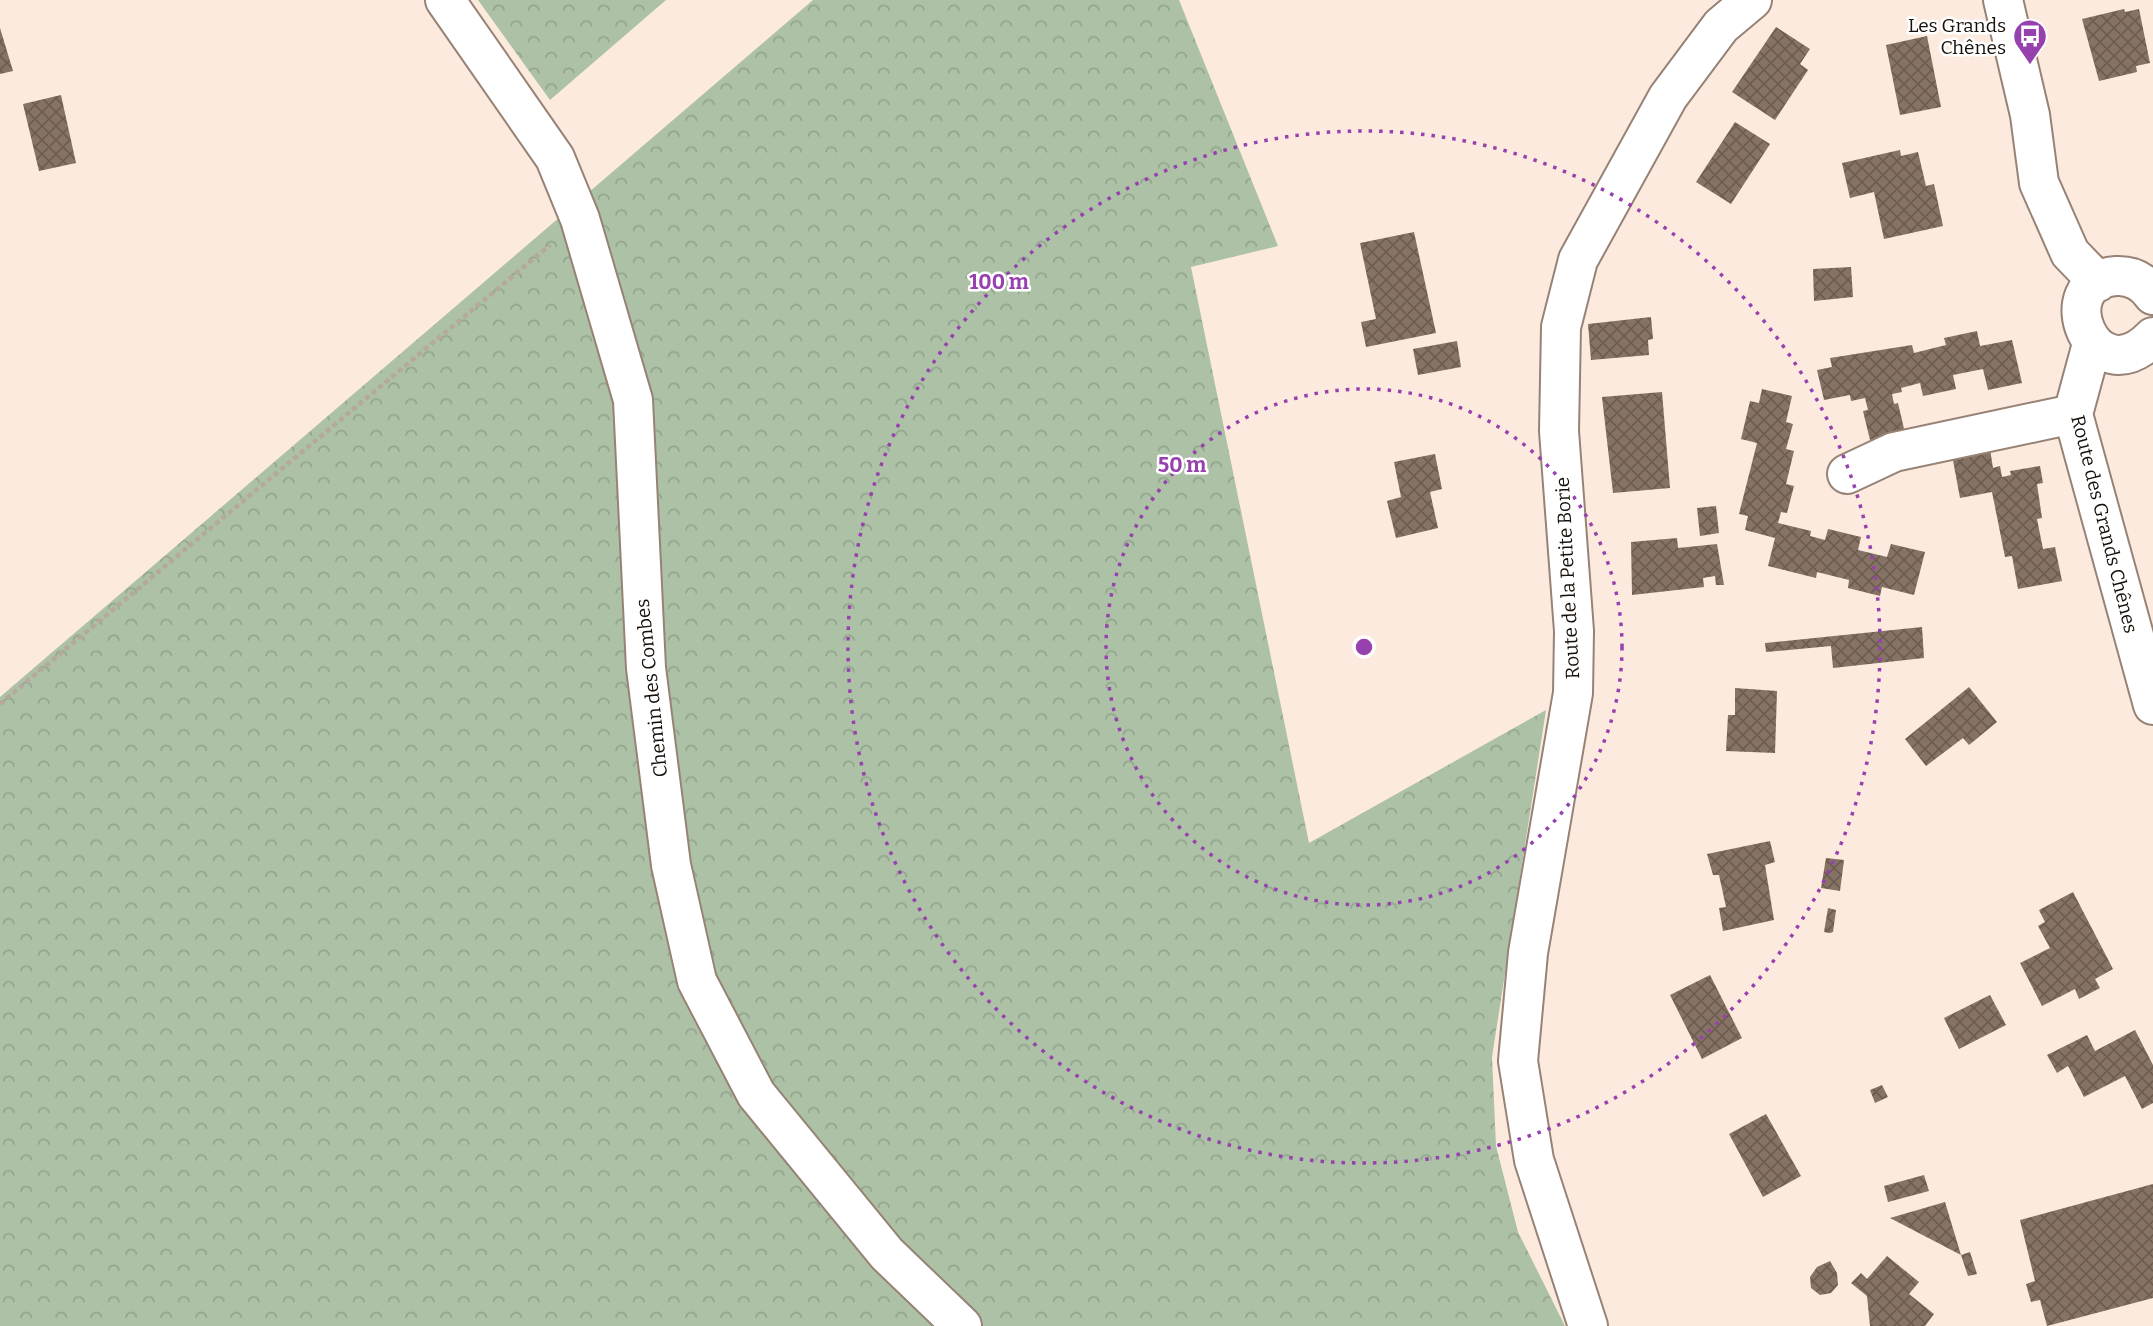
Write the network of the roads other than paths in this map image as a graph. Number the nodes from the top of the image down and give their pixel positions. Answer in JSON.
{"nodes":[{"id":1,"x":445,"y":0,"type":"edge"},
{"id":2,"x":1752,"y":0,"type":"edge"},
{"id":3,"x":2003,"y":0,"type":"edge"},
{"id":4,"x":2098,"y":282,"type":"junction"},
{"id":5,"x":2153,"y":295,"type":"edge"},
{"id":6,"x":2153,"y":337,"type":"edge"},
{"id":7,"x":2092,"y":344,"type":"junction"},
{"id":8,"x":2073,"y":414,"type":"junction"},
{"id":9,"x":1847,"y":474,"type":"dead end"},
{"id":10,"x":2153,"y":705,"type":"edge"},
{"id":11,"x":962,"y":1326,"type":"edge"},
{"id":12,"x":1588,"y":1326,"type":"edge"}],
"edges":[{"from":1,"to":11,"type":"street","name":"Chemin des Combes"},
{"from":2,"to":12,"type":"street","name":"Route de la Petite Borie"},
{"from":3,"to":4,"type":"street"},
{"from":4,"to":5,"type":"street"},
{"from":4,"to":7,"type":"street"},
{"from":6,"to":7,"type":"street"},
{"from":7,"to":8,"type":"street","name":"Route des Grands Chênes"},
{"from":8,"to":9,"type":"street"},
{"from":8,"to":10,"type":"street","name":"Route des Grands Chênes"}]}
